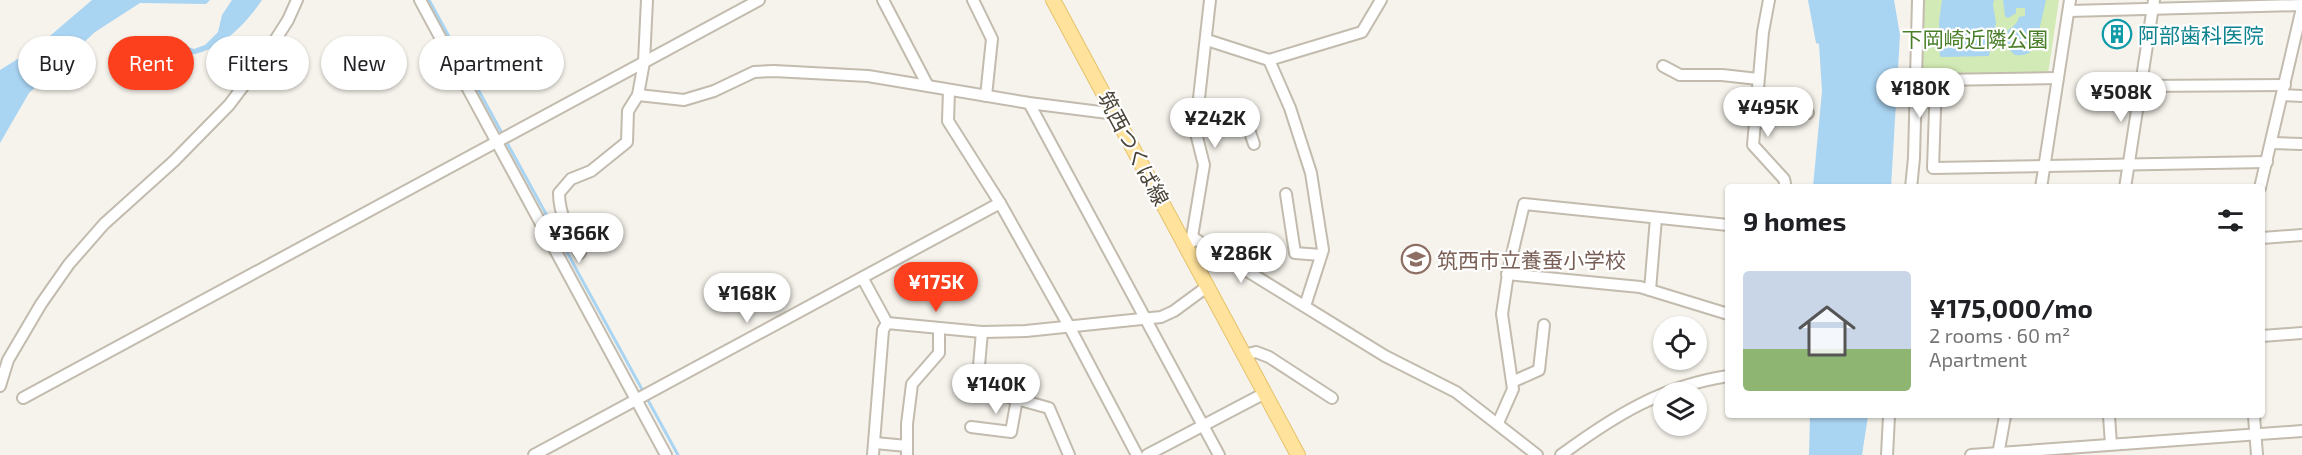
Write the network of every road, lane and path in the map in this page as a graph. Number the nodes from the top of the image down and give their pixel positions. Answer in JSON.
{"nodes":[{"id":1,"x":297,"y":0,"type":"edge"},
{"id":2,"x":420,"y":0,"type":"edge"},
{"id":3,"x":647,"y":0,"type":"edge"},
{"id":4,"x":759,"y":0,"type":"edge"},
{"id":5,"x":883,"y":0,"type":"edge"},
{"id":6,"x":973,"y":0,"type":"edge"},
{"id":7,"x":1053,"y":0,"type":"edge"},
{"id":8,"x":1210,"y":0,"type":"edge"},
{"id":9,"x":1381,"y":0,"type":"edge"},
{"id":10,"x":1769,"y":0,"type":"edge"},
{"id":11,"x":1918,"y":0,"type":"edge"},
{"id":12,"x":2153,"y":4,"type":"edge"},
{"id":13,"x":2231,"y":4,"type":"edge"},
{"id":14,"x":2070,"y":6,"type":"edge"},
{"id":15,"x":2302,"y":6,"type":"edge"},
{"id":16,"x":1207,"y":40,"type":"junction"},
{"id":17,"x":1269,"y":60,"type":"junction"},
{"id":18,"x":644,"y":62,"type":"junction"},
{"id":19,"x":1663,"y":66,"type":"dead end"},
{"id":20,"x":2058,"y":78,"type":"junction"},
{"id":21,"x":1758,"y":79,"type":"junction"},
{"id":22,"x":1915,"y":79,"type":"junction"},
{"id":23,"x":1936,"y":80,"type":"junction"},
{"id":24,"x":928,"y":86,"type":"junction"},
{"id":25,"x":2142,"y":86,"type":"junction"},
{"id":26,"x":949,"y":90,"type":"junction"},
{"id":27,"x":2284,"y":90,"type":"junction"},
{"id":28,"x":638,"y":95,"type":"junction"},
{"id":29,"x":986,"y":96,"type":"junction"},
{"id":30,"x":2302,"y":96,"type":"edge"},
{"id":31,"x":1029,"y":103,"type":"junction"},
{"id":32,"x":1808,"y":112,"type":"dead end"},
{"id":33,"x":1116,"y":114,"type":"junction"},
{"id":34,"x":1755,"y":123,"type":"junction"},
{"id":35,"x":1196,"y":127,"type":"junction"},
{"id":36,"x":502,"y":138,"type":"junction"},
{"id":37,"x":2271,"y":143,"type":"junction"},
{"id":38,"x":1254,"y":144,"type":"dead end"},
{"id":39,"x":2302,"y":144,"type":"edge"},
{"id":40,"x":2267,"y":162,"type":"junction"},
{"id":41,"x":2128,"y":165,"type":"junction"},
{"id":42,"x":2045,"y":166,"type":"junction"},
{"id":43,"x":1785,"y":184,"type":"edge"},
{"id":44,"x":1911,"y":184,"type":"edge"},
{"id":45,"x":2042,"y":184,"type":"edge"},
{"id":46,"x":2126,"y":184,"type":"edge"},
{"id":47,"x":2261,"y":184,"type":"edge"},
{"id":48,"x":1286,"y":194,"type":"dead end"},
{"id":49,"x":1000,"y":203,"type":"junction"},
{"id":50,"x":1656,"y":218,"type":"junction"},
{"id":51,"x":1725,"y":225,"type":"edge"},
{"id":52,"x":2302,"y":235,"type":"edge"},
{"id":53,"x":1192,"y":237,"type":"junction"},
{"id":54,"x":2265,"y":238,"type":"edge"},
{"id":55,"x":1190,"y":252,"type":"junction"},
{"id":56,"x":580,"y":254,"type":"dead end"},
{"id":57,"x":1321,"y":255,"type":"junction"},
{"id":58,"x":1507,"y":274,"type":"junction"},
{"id":59,"x":862,"y":279,"type":"junction"},
{"id":60,"x":1208,"y":286,"type":"junction"},
{"id":61,"x":1650,"y":290,"type":"junction"},
{"id":62,"x":1305,"y":306,"type":"junction"},
{"id":63,"x":1725,"y":313,"type":"edge"},
{"id":64,"x":1144,"y":318,"type":"junction"},
{"id":65,"x":887,"y":323,"type":"junction"},
{"id":66,"x":1544,"y":325,"type":"dead end"},
{"id":67,"x":1069,"y":326,"type":"junction"},
{"id":68,"x":939,"y":328,"type":"junction"},
{"id":69,"x":982,"y":332,"type":"junction"},
{"id":70,"x":2302,"y":333,"type":"edge"},
{"id":71,"x":2265,"y":336,"type":"edge"},
{"id":72,"x":1245,"y":355,"type":"junction"},
{"id":73,"x":1725,"y":377,"type":"edge"},
{"id":74,"x":1512,"y":382,"type":"junction"},
{"id":75,"x":0,"y":386,"type":"edge"},
{"id":76,"x":1265,"y":393,"type":"junction"},
{"id":77,"x":642,"y":397,"type":"junction"},
{"id":78,"x":23,"y":398,"type":"dead end"},
{"id":79,"x":1332,"y":398,"type":"dead end"},
{"id":80,"x":1017,"y":399,"type":"junction"},
{"id":81,"x":1889,"y":418,"type":"edge"},
{"id":82,"x":2005,"y":418,"type":"edge"},
{"id":83,"x":2109,"y":418,"type":"edge"},
{"id":84,"x":2254,"y":418,"type":"edge"},
{"id":85,"x":1498,"y":423,"type":"junction"},
{"id":86,"x":1203,"y":425,"type":"junction"},
{"id":87,"x":971,"y":427,"type":"dead end"},
{"id":88,"x":2302,"y":431,"type":"edge"},
{"id":89,"x":2255,"y":434,"type":"junction"},
{"id":90,"x":2110,"y":444,"type":"junction"},
{"id":91,"x":874,"y":449,"type":"edge"},
{"id":92,"x":907,"y":451,"type":"edge"},
{"id":93,"x":2062,"y":452,"type":"edge"},
{"id":94,"x":1999,"y":454,"type":"edge"},
{"id":95,"x":534,"y":455,"type":"edge"},
{"id":96,"x":666,"y":455,"type":"edge"},
{"id":97,"x":1069,"y":455,"type":"edge"},
{"id":98,"x":1137,"y":455,"type":"edge"},
{"id":99,"x":1147,"y":455,"type":"edge"},
{"id":100,"x":1219,"y":455,"type":"edge"},
{"id":101,"x":1298,"y":455,"type":"edge"},
{"id":102,"x":1537,"y":455,"type":"edge"},
{"id":103,"x":1561,"y":455,"type":"edge"},
{"id":104,"x":1887,"y":455,"type":"edge"},
{"id":105,"x":1971,"y":455,"type":"edge"},
{"id":106,"x":2257,"y":455,"type":"edge"}],
"edges":[{"from":1,"to":75,"type":"street"},
{"from":2,"to":36,"type":"street"},
{"from":3,"to":18,"type":"street"},
{"from":4,"to":18,"type":"street"},
{"from":5,"to":24,"type":"street"},
{"from":6,"to":29,"type":"street"},
{"from":7,"to":33,"type":"main road","name":"筑西つくば線"},
{"from":8,"to":16,"type":"street"},
{"from":9,"to":17,"type":"street"},
{"from":10,"to":21,"type":"street"},
{"from":11,"to":22,"type":"street"},
{"from":12,"to":13,"type":"street"},
{"from":12,"to":14,"type":"street"},
{"from":12,"to":25,"type":"street"},
{"from":13,"to":15,"type":"street"},
{"from":14,"to":20,"type":"street"},
{"from":15,"to":27,"type":"street"},
{"from":16,"to":17,"type":"street"},
{"from":16,"to":35,"type":"street"},
{"from":17,"to":57,"type":"street"},
{"from":18,"to":28,"type":"street"},
{"from":18,"to":36,"type":"street"},
{"from":19,"to":21,"type":"street"},
{"from":20,"to":23,"type":"street"},
{"from":20,"to":42,"type":"street"},
{"from":21,"to":34,"type":"street"},
{"from":22,"to":23,"type":"street"},
{"from":22,"to":44,"type":"street"},
{"from":23,"to":42,"type":"street"},
{"from":24,"to":26,"type":"street"},
{"from":24,"to":28,"type":"street"},
{"from":25,"to":27,"type":"street"},
{"from":25,"to":41,"type":"street"},
{"from":26,"to":29,"type":"street"},
{"from":26,"to":49,"type":"street"},
{"from":27,"to":30,"type":"street"},
{"from":27,"to":37,"type":"street"},
{"from":28,"to":56,"type":"street"},
{"from":29,"to":31,"type":"street"},
{"from":31,"to":33,"type":"street"},
{"from":31,"to":64,"type":"street"},
{"from":32,"to":34,"type":"street"},
{"from":33,"to":55,"type":"main road","name":"筑西つくば線"},
{"from":34,"to":43,"type":"street"},
{"from":35,"to":38,"type":"street"},
{"from":35,"to":53,"type":"street"},
{"from":36,"to":77,"type":"street"},
{"from":36,"to":78,"type":"street"},
{"from":37,"to":39,"type":"street"},
{"from":37,"to":40,"type":"street"},
{"from":40,"to":41,"type":"street"},
{"from":40,"to":47,"type":"street"},
{"from":41,"to":42,"type":"street"},
{"from":41,"to":46,"type":"street"},
{"from":42,"to":45,"type":"street"},
{"from":48,"to":57,"type":"street"},
{"from":49,"to":59,"type":"street"},
{"from":49,"to":67,"type":"street"},
{"from":50,"to":51,"type":"street"},
{"from":50,"to":58,"type":"street"},
{"from":50,"to":61,"type":"street"},
{"from":52,"to":54,"type":"street"},
{"from":53,"to":55,"type":"street"},
{"from":53,"to":62,"type":"street"},
{"from":55,"to":60,"type":"main road","name":"筑西つくば線"},
{"from":57,"to":62,"type":"street"},
{"from":58,"to":61,"type":"street"},
{"from":58,"to":74,"type":"street"},
{"from":59,"to":65,"type":"street"},
{"from":59,"to":77,"type":"street"},
{"from":60,"to":64,"type":"street"},
{"from":60,"to":72,"type":"main road","name":"筑西つくば線"},
{"from":61,"to":63,"type":"street"},
{"from":62,"to":85,"type":"street"},
{"from":64,"to":67,"type":"street"},
{"from":64,"to":86,"type":"street"},
{"from":65,"to":68,"type":"street"},
{"from":65,"to":91,"type":"street"},
{"from":66,"to":74,"type":"street"},
{"from":67,"to":69,"type":"street"},
{"from":67,"to":98,"type":"street"},
{"from":68,"to":69,"type":"street"},
{"from":68,"to":92,"type":"street"},
{"from":69,"to":80,"type":"street"},
{"from":70,"to":71,"type":"street"},
{"from":72,"to":76,"type":"main road","name":"筑西つくば線"},
{"from":72,"to":79,"type":"street"},
{"from":73,"to":103,"type":"street"},
{"from":74,"to":85,"type":"street"},
{"from":76,"to":86,"type":"street"},
{"from":76,"to":101,"type":"main road","name":"筑西つくば線"},
{"from":77,"to":95,"type":"street"},
{"from":77,"to":96,"type":"street"},
{"from":80,"to":87,"type":"street"},
{"from":80,"to":97,"type":"street"},
{"from":81,"to":104,"type":"street"},
{"from":82,"to":94,"type":"street"},
{"from":83,"to":90,"type":"street"},
{"from":84,"to":89,"type":"street"},
{"from":85,"to":102,"type":"street"},
{"from":86,"to":99,"type":"street"},
{"from":86,"to":100,"type":"street"},
{"from":88,"to":89,"type":"street"},
{"from":89,"to":90,"type":"street"},
{"from":89,"to":106,"type":"street"},
{"from":90,"to":93,"type":"street"},
{"from":91,"to":92,"type":"street"},
{"from":93,"to":94,"type":"street"},
{"from":94,"to":105,"type":"street"}]}
